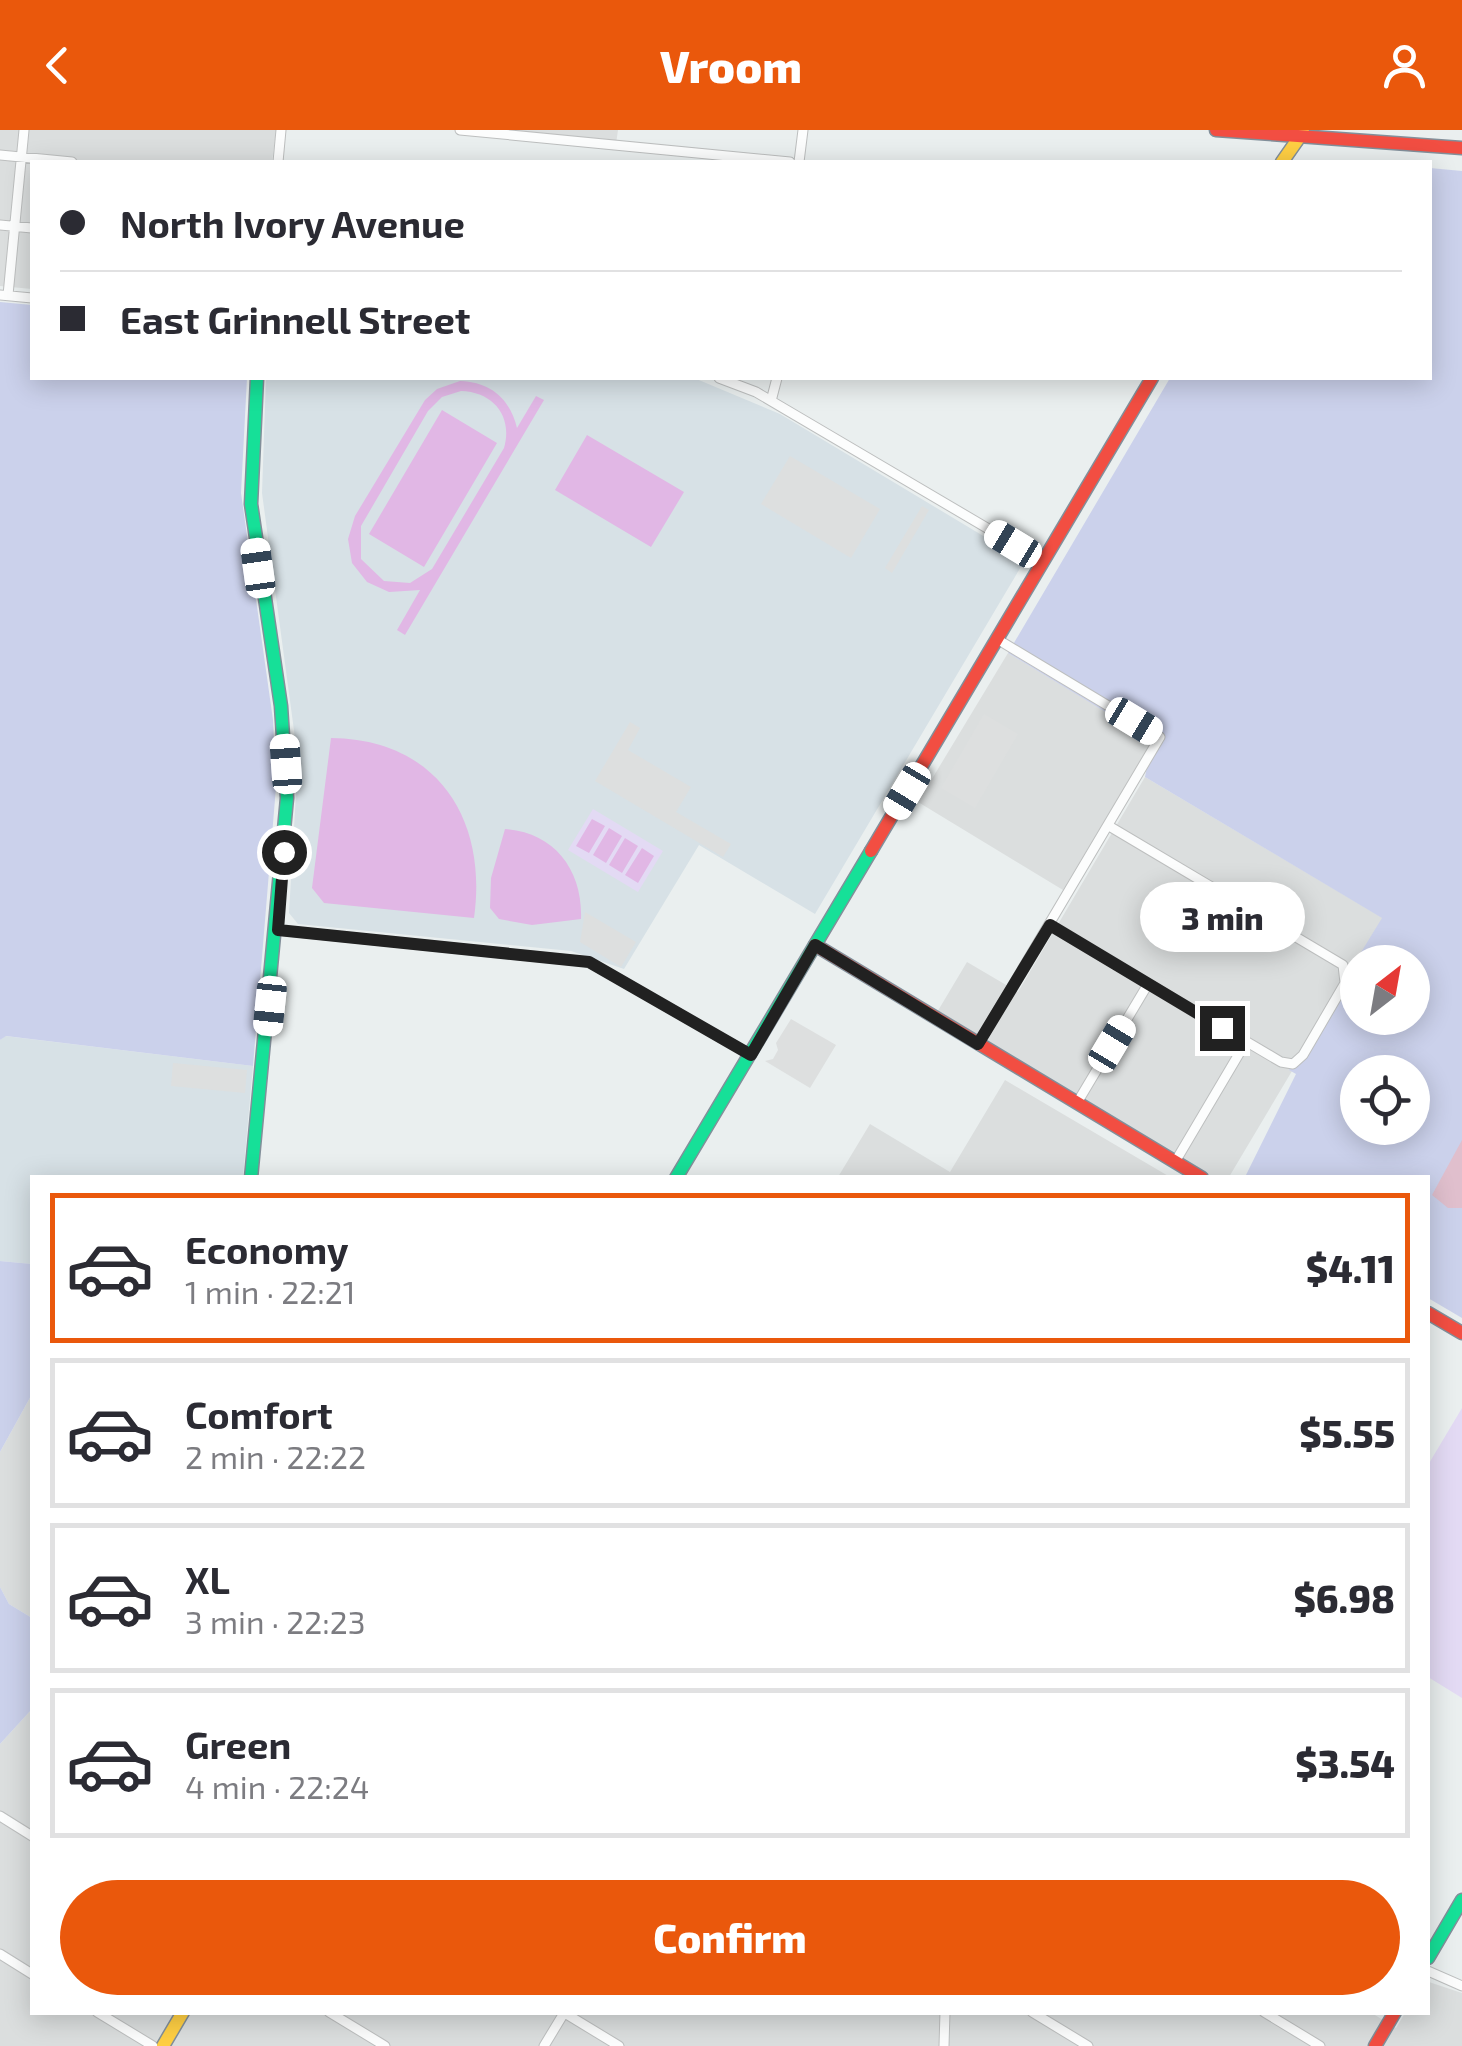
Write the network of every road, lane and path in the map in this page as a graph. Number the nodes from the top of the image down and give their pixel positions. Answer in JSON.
{"nodes":[{"id":1,"x":24,"y":130,"type":"edge"},
{"id":2,"x":281,"y":130,"type":"edge"},
{"id":3,"x":460,"y":130,"type":"edge"},
{"id":4,"x":803,"y":130,"type":"edge"},
{"id":5,"x":1216,"y":130,"type":"edge"},
{"id":6,"x":1301,"y":134,"type":"edge"},
{"id":7,"x":1462,"y":148,"type":"edge"},
{"id":8,"x":0,"y":155,"type":"edge"},
{"id":9,"x":22,"y":158,"type":"junction"},
{"id":10,"x":47,"y":160,"type":"edge"},
{"id":11,"x":278,"y":160,"type":"edge"},
{"id":12,"x":769,"y":160,"type":"edge"},
{"id":13,"x":799,"y":160,"type":"edge"},
{"id":14,"x":1283,"y":160,"type":"edge"},
{"id":15,"x":0,"y":224,"type":"edge"},
{"id":16,"x":15,"y":226,"type":"junction"},
{"id":17,"x":30,"y":228,"type":"edge"},
{"id":18,"x":4,"y":295,"type":"edge"},
{"id":19,"x":30,"y":298,"type":"edge"},
{"id":20,"x":257,"y":380,"type":"edge"},
{"id":21,"x":724,"y":380,"type":"edge"},
{"id":22,"x":776,"y":380,"type":"edge"},
{"id":23,"x":1151,"y":380,"type":"edge"},
{"id":24,"x":771,"y":401,"type":"junction"},
{"id":25,"x":1043,"y":561,"type":"junction"},
{"id":26,"x":997,"y":639,"type":"junction"},
{"id":27,"x":1108,"y":826,"type":"junction"},
{"id":28,"x":1050,"y":925,"type":"junction"},
{"id":29,"x":278,"y":930,"type":"junction"},
{"id":30,"x":815,"y":945,"type":"junction"},
{"id":31,"x":1148,"y":984,"type":"junction"},
{"id":32,"x":1246,"y":1042,"type":"junction"},
{"id":33,"x":978,"y":1044,"type":"junction"},
{"id":34,"x":751,"y":1055,"type":"junction"},
{"id":35,"x":1077,"y":1103,"type":"junction"},
{"id":36,"x":1176,"y":1162,"type":"junction"},
{"id":37,"x":252,"y":1175,"type":"edge"},
{"id":38,"x":678,"y":1175,"type":"edge"},
{"id":39,"x":1197,"y":1175,"type":"edge"},
{"id":40,"x":1430,"y":1313,"type":"edge"},
{"id":41,"x":1462,"y":1333,"type":"edge"},
{"id":42,"x":0,"y":1816,"type":"edge"},
{"id":43,"x":30,"y":1835,"type":"edge"},
{"id":44,"x":1462,"y":1900,"type":"edge"},
{"id":45,"x":0,"y":1954,"type":"edge"},
{"id":46,"x":1430,"y":1955,"type":"edge"},
{"id":47,"x":1430,"y":1972,"type":"edge"},
{"id":48,"x":30,"y":1973,"type":"edge"},
{"id":49,"x":1462,"y":1986,"type":"edge"},
{"id":50,"x":102,"y":2015,"type":"edge"},
{"id":51,"x":181,"y":2015,"type":"edge"},
{"id":52,"x":334,"y":2015,"type":"edge"},
{"id":53,"x":562,"y":2015,"type":"edge"},
{"id":54,"x":566,"y":2015,"type":"edge"},
{"id":55,"x":945,"y":2015,"type":"edge"},
{"id":56,"x":1037,"y":2015,"type":"edge"},
{"id":57,"x":1269,"y":2015,"type":"edge"},
{"id":58,"x":1393,"y":2015,"type":"edge"},
{"id":59,"x":153,"y":2046,"type":"edge"},
{"id":60,"x":163,"y":2046,"type":"edge"},
{"id":61,"x":385,"y":2046,"type":"edge"},
{"id":62,"x":544,"y":2046,"type":"edge"},
{"id":63,"x":619,"y":2046,"type":"edge"},
{"id":64,"x":944,"y":2046,"type":"edge"},
{"id":65,"x":1088,"y":2046,"type":"edge"},
{"id":66,"x":1320,"y":2046,"type":"edge"},
{"id":67,"x":1375,"y":2046,"type":"edge"}],
"edges":[{"from":1,"to":9,"type":"street"},
{"from":2,"to":11,"type":"street"},
{"from":3,"to":12,"type":"street"},
{"from":4,"to":13,"type":"street"},
{"from":5,"to":6,"type":"street"},
{"from":6,"to":7,"type":"street"},
{"from":6,"to":14,"type":"street"},
{"from":8,"to":9,"type":"street"},
{"from":9,"to":10,"type":"street"},
{"from":9,"to":16,"type":"street"},
{"from":15,"to":16,"type":"street"},
{"from":16,"to":17,"type":"street"},
{"from":16,"to":18,"type":"street"},
{"from":18,"to":19,"type":"street"},
{"from":20,"to":29,"type":"street"},
{"from":21,"to":24,"type":"street"},
{"from":22,"to":24,"type":"street"},
{"from":23,"to":25,"type":"street"},
{"from":24,"to":25,"type":"street"},
{"from":25,"to":26,"type":"street"},
{"from":26,"to":27,"type":"street"},
{"from":26,"to":30,"type":"street"},
{"from":27,"to":28,"type":"street"},
{"from":27,"to":32,"type":"street"},
{"from":28,"to":31,"type":"street"},
{"from":28,"to":33,"type":"street"},
{"from":29,"to":34,"type":"street"},
{"from":29,"to":37,"type":"street"},
{"from":30,"to":33,"type":"street"},
{"from":30,"to":34,"type":"street"},
{"from":31,"to":32,"type":"street"},
{"from":31,"to":35,"type":"street"},
{"from":32,"to":36,"type":"street"},
{"from":33,"to":35,"type":"street"},
{"from":34,"to":38,"type":"street"},
{"from":35,"to":36,"type":"street"},
{"from":36,"to":39,"type":"street"},
{"from":40,"to":41,"type":"street"},
{"from":42,"to":43,"type":"street"},
{"from":44,"to":46,"type":"street"},
{"from":45,"to":48,"type":"street"},
{"from":47,"to":49,"type":"street"},
{"from":50,"to":59,"type":"street"},
{"from":51,"to":60,"type":"street"},
{"from":52,"to":61,"type":"street"},
{"from":53,"to":62,"type":"street"},
{"from":54,"to":63,"type":"street"},
{"from":55,"to":64,"type":"street"},
{"from":56,"to":65,"type":"street"},
{"from":57,"to":66,"type":"street"},
{"from":58,"to":67,"type":"street"}]}
